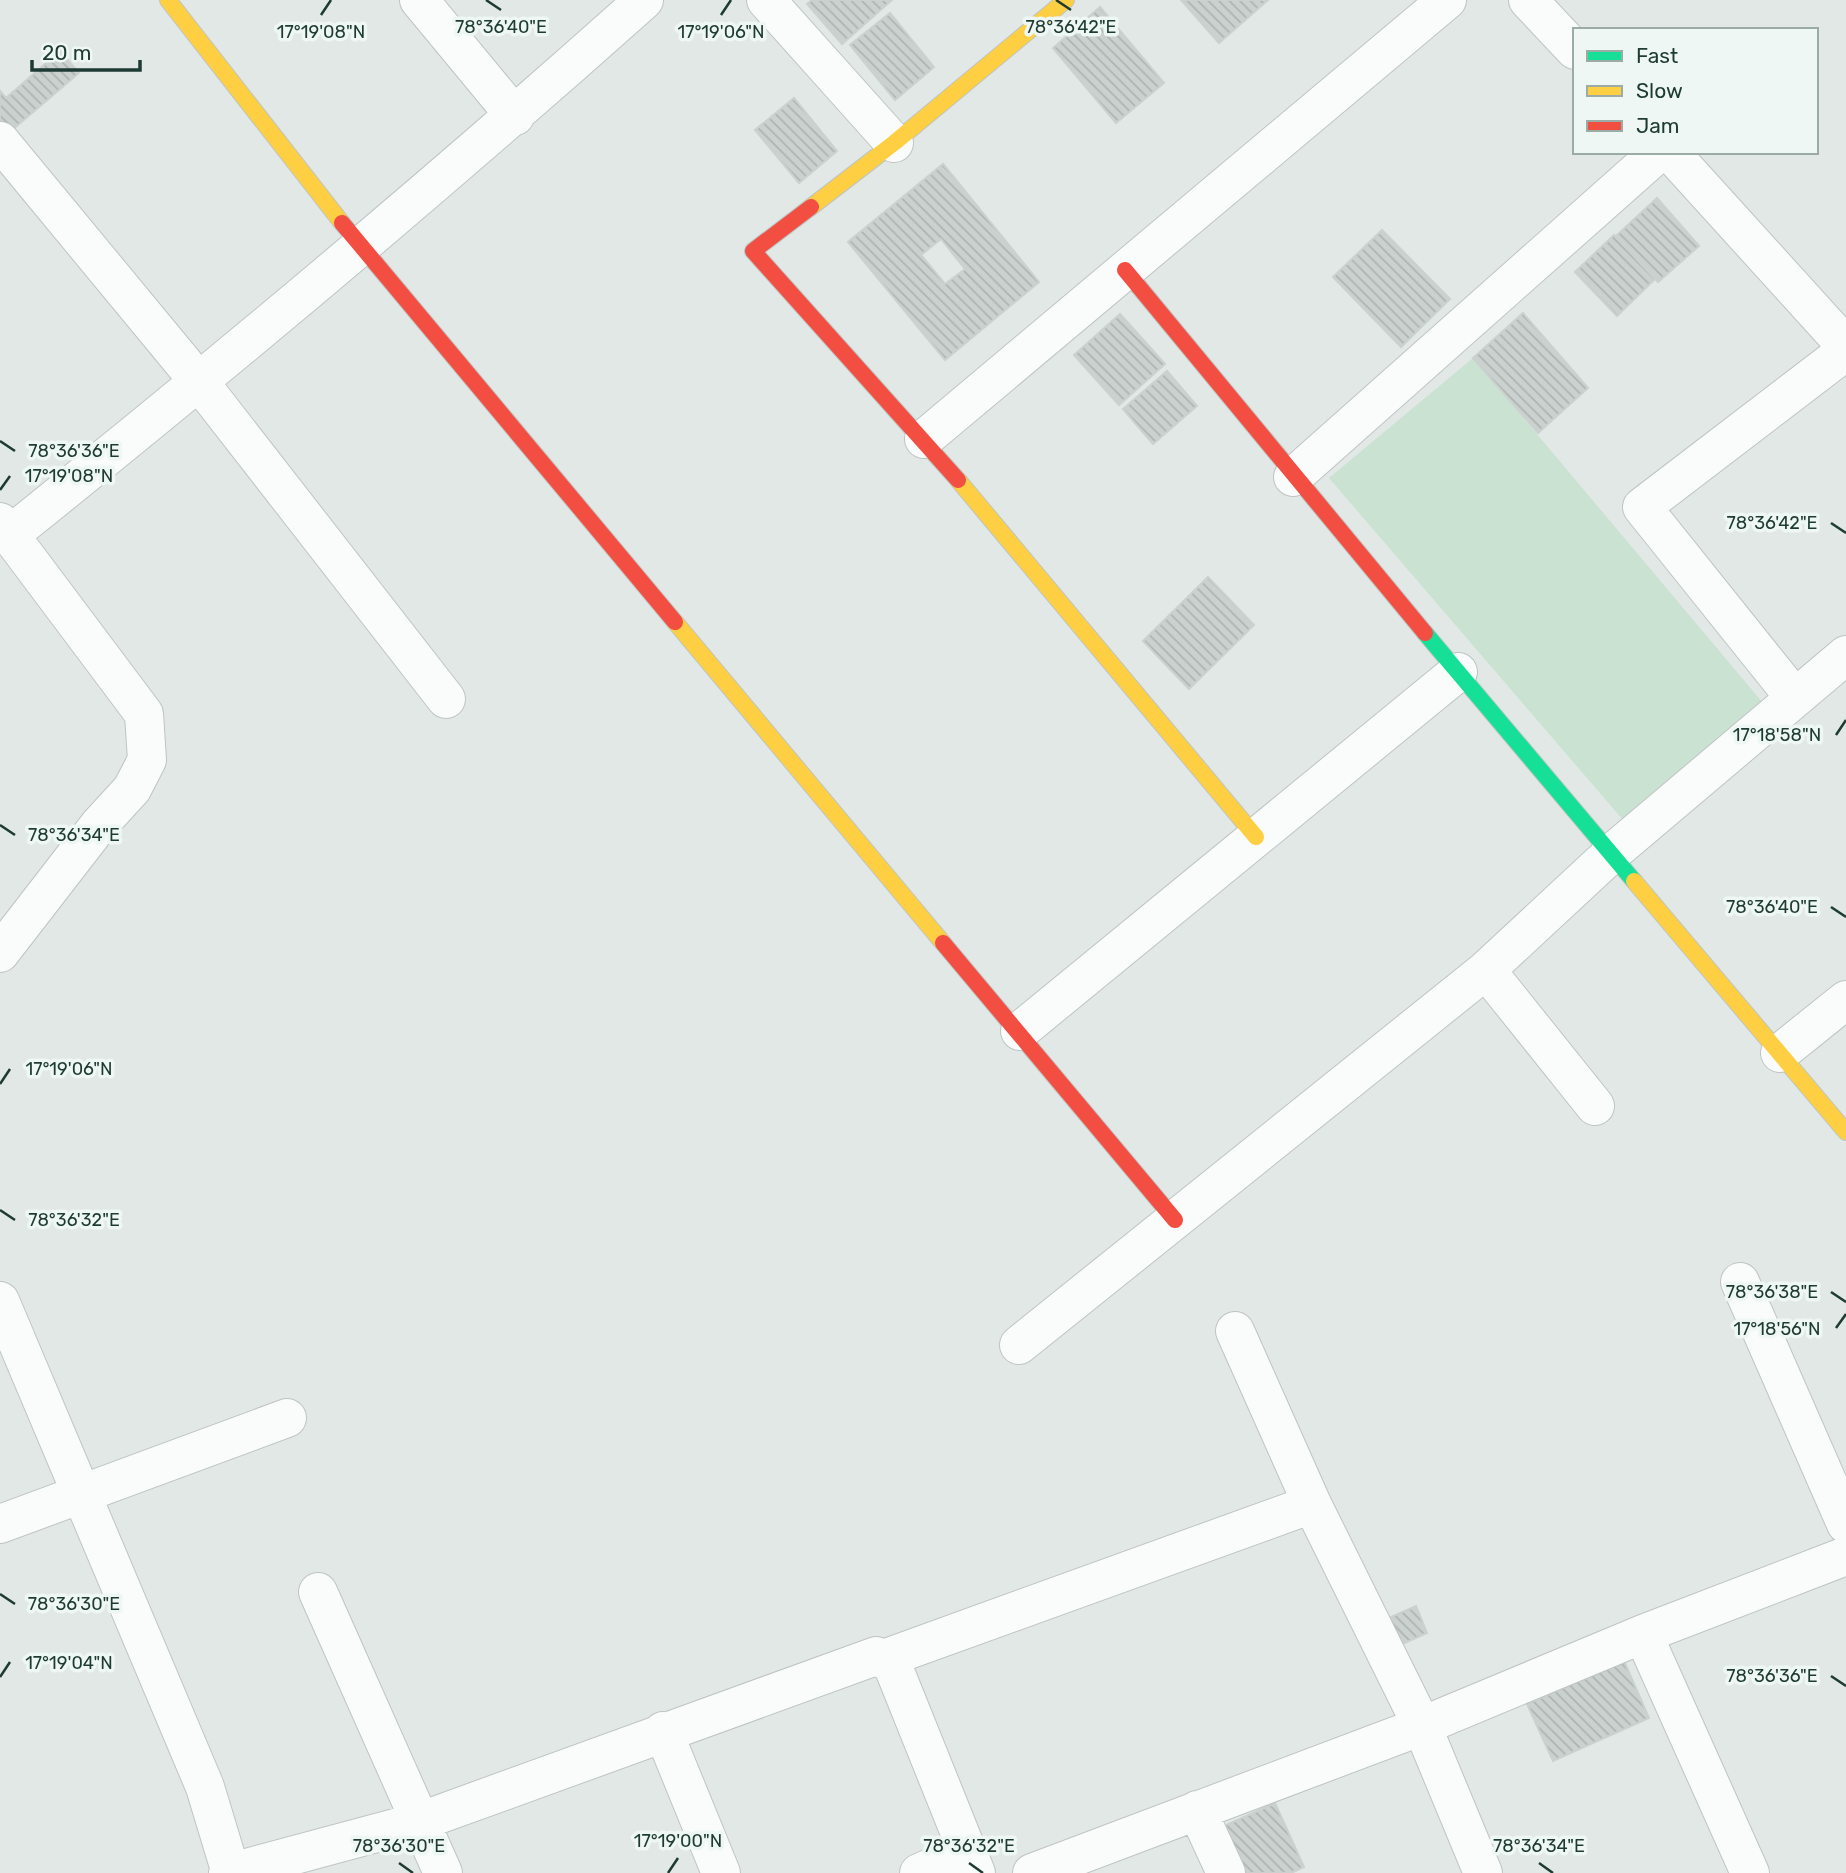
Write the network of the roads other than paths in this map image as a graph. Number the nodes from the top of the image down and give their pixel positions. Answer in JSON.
{"nodes":[{"id":1,"x":169,"y":0,"type":"edge"},
{"id":2,"x":419,"y":0,"type":"edge"},
{"id":3,"x":644,"y":0,"type":"edge"},
{"id":4,"x":766,"y":0,"type":"edge"},
{"id":5,"x":1066,"y":0,"type":"edge"},
{"id":6,"x":1447,"y":0,"type":"edge"},
{"id":7,"x":1528,"y":0,"type":"edge"},
{"id":8,"x":1573,"y":48,"type":"edge"},
{"id":9,"x":515,"y":116,"type":"junction"},
{"id":10,"x":0,"y":141,"type":"edge"},
{"id":11,"x":894,"y":143,"type":"junction"},
{"id":12,"x":1657,"y":154,"type":"edge"},
{"id":13,"x":1672,"y":154,"type":"edge"},
{"id":14,"x":362,"y":247,"type":"junction"},
{"id":15,"x":1125,"y":270,"type":"junction"},
{"id":16,"x":1846,"y":348,"type":"edge"},
{"id":17,"x":200,"y":383,"type":"junction"},
{"id":18,"x":924,"y":439,"type":"junction"},
{"id":19,"x":1293,"y":477,"type":"junction"},
{"id":20,"x":5,"y":528,"type":"edge"},
{"id":21,"x":1846,"y":655,"type":"edge"},
{"id":22,"x":1458,"y":672,"type":"junction"},
{"id":23,"x":1795,"y":698,"type":"junction"},
{"id":24,"x":446,"y":699,"type":"dead end"},
{"id":25,"x":1256,"y":837,"type":"junction"},
{"id":26,"x":1612,"y":853,"type":"junction"},
{"id":27,"x":0,"y":953,"type":"edge"},
{"id":28,"x":1486,"y":970,"type":"junction"},
{"id":29,"x":1846,"y":1000,"type":"edge"},
{"id":30,"x":1020,"y":1031,"type":"junction"},
{"id":31,"x":1780,"y":1053,"type":"junction"},
{"id":32,"x":1595,"y":1106,"type":"dead end"},
{"id":33,"x":1846,"y":1132,"type":"edge"},
{"id":34,"x":1175,"y":1220,"type":"junction"},
{"id":35,"x":1740,"y":1282,"type":"dead end"},
{"id":36,"x":0,"y":1301,"type":"edge"},
{"id":37,"x":1235,"y":1331,"type":"dead end"},
{"id":38,"x":1019,"y":1345,"type":"dead end"},
{"id":39,"x":287,"y":1418,"type":"dead end"},
{"id":40,"x":83,"y":1494,"type":"junction"},
{"id":41,"x":1312,"y":1504,"type":"junction"},
{"id":42,"x":0,"y":1524,"type":"edge"},
{"id":43,"x":1846,"y":1524,"type":"edge"},
{"id":44,"x":1846,"y":1556,"type":"edge"},
{"id":45,"x":318,"y":1591,"type":"dead end"},
{"id":46,"x":1643,"y":1634,"type":"junction"},
{"id":47,"x":886,"y":1658,"type":"junction"},
{"id":48,"x":1422,"y":1726,"type":"junction"},
{"id":49,"x":663,"y":1731,"type":"junction"},
{"id":50,"x":1197,"y":1810,"type":"junction"},
{"id":51,"x":421,"y":1821,"type":"junction"},
{"id":52,"x":971,"y":1862,"type":"edge"},
{"id":53,"x":230,"y":1872,"type":"edge"},
{"id":54,"x":443,"y":1873,"type":"edge"},
{"id":55,"x":721,"y":1873,"type":"edge"},
{"id":56,"x":919,"y":1873,"type":"edge"},
{"id":57,"x":1032,"y":1873,"type":"edge"},
{"id":58,"x":1227,"y":1873,"type":"edge"},
{"id":59,"x":1483,"y":1873,"type":"edge"},
{"id":60,"x":1750,"y":1873,"type":"edge"}],
"edges":[{"from":1,"to":14,"type":"street"},
{"from":2,"to":9,"type":"street"},
{"from":3,"to":9,"type":"street"},
{"from":4,"to":11,"type":"street"},
{"from":5,"to":11,"type":"street"},
{"from":6,"to":15,"type":"street"},
{"from":7,"to":8,"type":"street"},
{"from":9,"to":14,"type":"street"},
{"from":10,"to":17,"type":"street"},
{"from":11,"to":18,"type":"street"},
{"from":12,"to":19,"type":"street"},
{"from":13,"to":16,"type":"street"},
{"from":14,"to":17,"type":"street"},
{"from":14,"to":30,"type":"street"},
{"from":15,"to":18,"type":"street"},
{"from":15,"to":19,"type":"street"},
{"from":16,"to":23,"type":"street"},
{"from":17,"to":20,"type":"street"},
{"from":17,"to":24,"type":"street"},
{"from":18,"to":25,"type":"street"},
{"from":19,"to":22,"type":"street"},
{"from":20,"to":27,"type":"street"},
{"from":21,"to":23,"type":"street"},
{"from":22,"to":25,"type":"street"},
{"from":22,"to":26,"type":"street"},
{"from":23,"to":26,"type":"street"},
{"from":25,"to":30,"type":"street"},
{"from":26,"to":28,"type":"street"},
{"from":26,"to":31,"type":"street"},
{"from":28,"to":32,"type":"street"},
{"from":28,"to":34,"type":"street"},
{"from":29,"to":31,"type":"street"},
{"from":30,"to":34,"type":"street"},
{"from":31,"to":33,"type":"street"},
{"from":34,"to":38,"type":"street"},
{"from":35,"to":43,"type":"street"},
{"from":36,"to":40,"type":"street"},
{"from":37,"to":41,"type":"street"},
{"from":39,"to":40,"type":"street"},
{"from":40,"to":42,"type":"street"},
{"from":40,"to":53,"type":"street"},
{"from":41,"to":47,"type":"street"},
{"from":41,"to":48,"type":"street"},
{"from":44,"to":46,"type":"street"},
{"from":45,"to":51,"type":"street"},
{"from":46,"to":48,"type":"street"},
{"from":46,"to":60,"type":"street"},
{"from":47,"to":49,"type":"street"},
{"from":47,"to":52,"type":"street"},
{"from":48,"to":50,"type":"street"},
{"from":48,"to":59,"type":"street"},
{"from":49,"to":51,"type":"street"},
{"from":49,"to":55,"type":"street"},
{"from":50,"to":57,"type":"street"},
{"from":50,"to":58,"type":"street"},
{"from":51,"to":53,"type":"street"},
{"from":51,"to":54,"type":"street"},
{"from":52,"to":56,"type":"street"}]}
